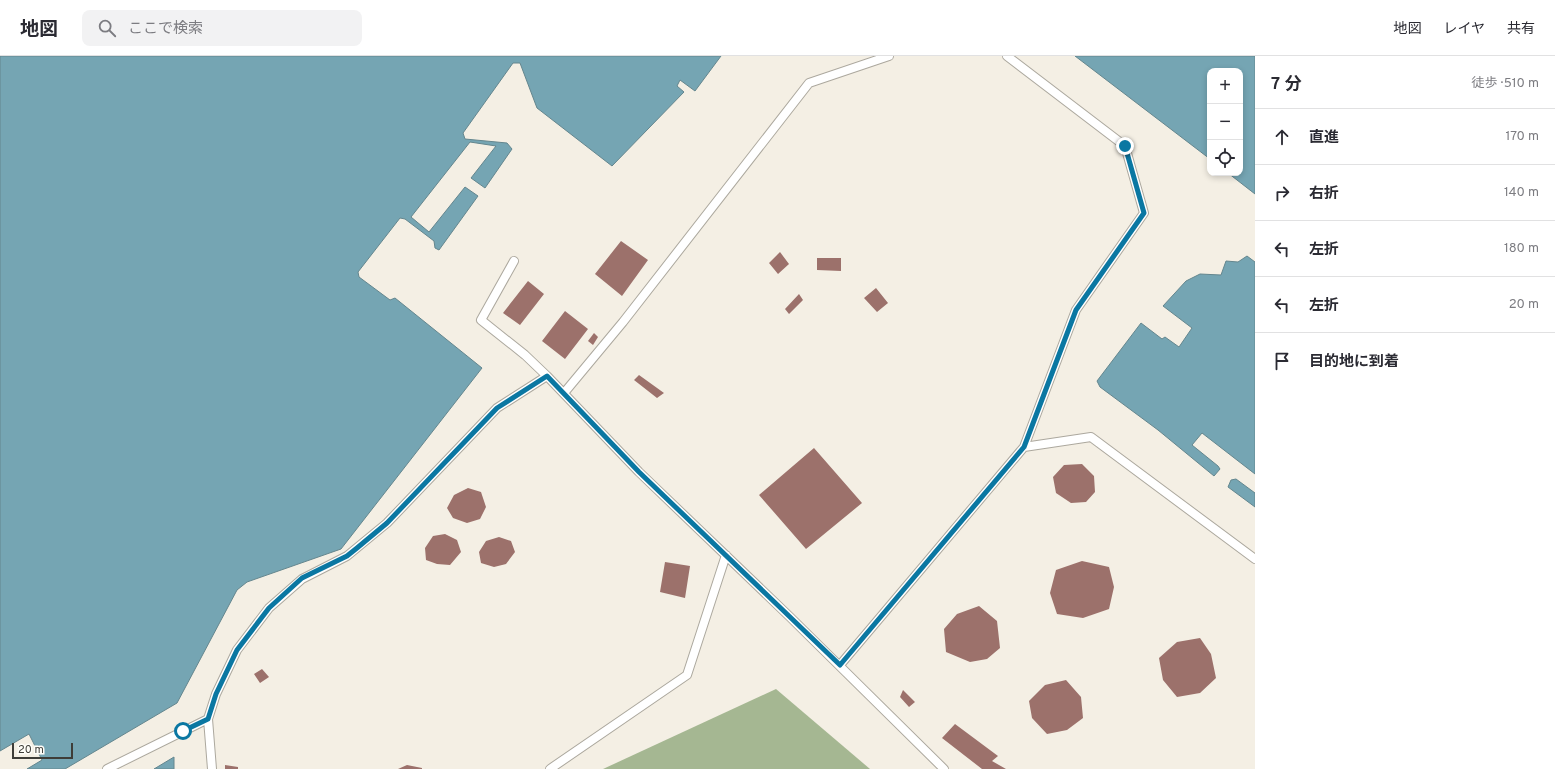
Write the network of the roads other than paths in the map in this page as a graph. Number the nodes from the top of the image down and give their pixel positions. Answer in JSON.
{"nodes":[{"id":1,"x":889,"y":56,"type":"edge"},
{"id":2,"x":1008,"y":56,"type":"edge"},
{"id":3,"x":514,"y":261,"type":"dead end"},
{"id":4,"x":547,"y":376,"type":"junction"},
{"id":5,"x":564,"y":393,"type":"junction"},
{"id":6,"x":1024,"y":447,"type":"junction"},
{"id":7,"x":726,"y":555,"type":"junction"},
{"id":8,"x":1255,"y":559,"type":"edge"},
{"id":9,"x":840,"y":665,"type":"junction"},
{"id":10,"x":208,"y":719,"type":"junction"},
{"id":11,"x":107,"y":769,"type":"edge"},
{"id":12,"x":212,"y":769,"type":"edge"},
{"id":13,"x":550,"y":769,"type":"edge"},
{"id":14,"x":944,"y":769,"type":"edge"}],
"edges":[{"from":1,"to":5,"type":"lane"},
{"from":2,"to":6,"type":"lane"},
{"from":3,"to":4,"type":"lane"},
{"from":4,"to":5,"type":"lane"},
{"from":4,"to":10,"type":"lane"},
{"from":5,"to":7,"type":"lane"},
{"from":6,"to":8,"type":"lane"},
{"from":6,"to":9,"type":"lane"},
{"from":7,"to":9,"type":"lane"},
{"from":7,"to":13,"type":"lane"},
{"from":9,"to":14,"type":"lane"},
{"from":10,"to":11,"type":"lane"},
{"from":10,"to":12,"type":"lane"}]}
